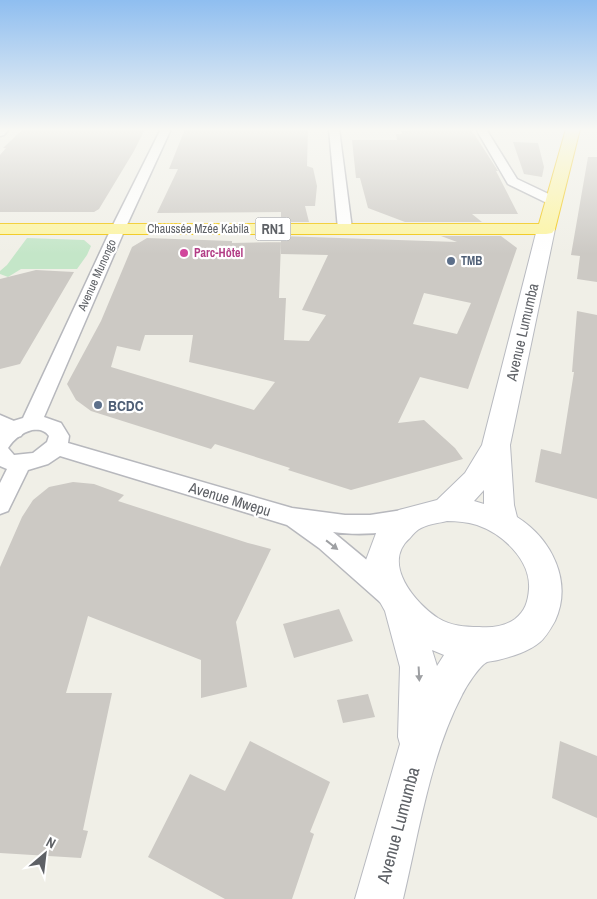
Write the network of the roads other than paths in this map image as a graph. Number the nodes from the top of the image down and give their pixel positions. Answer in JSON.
{"nodes":[{"id":1,"x":146,"y":171,"type":"edge"},
{"id":2,"x":339,"y":171,"type":"edge"},
{"id":3,"x":506,"y":171,"type":"edge"},
{"id":4,"x":561,"y":171,"type":"edge"},
{"id":5,"x":553,"y":201,"type":"junction"},
{"id":6,"x":546,"y":228,"type":"junction"},
{"id":7,"x":0,"y":229,"type":"edge"},
{"id":8,"x":118,"y":229,"type":"junction"},
{"id":9,"x":345,"y":229,"type":"junction"},
{"id":10,"x":8,"y":444,"type":"edge"},
{"id":11,"x":496,"y":445,"type":"junction"},
{"id":12,"x":56,"y":447,"type":"junction"},
{"id":13,"x":0,"y":505,"type":"edge"},
{"id":14,"x":447,"y":508,"type":"junction"},
{"id":15,"x":292,"y":517,"type":"junction"},
{"id":16,"x":409,"y":518,"type":"junction"},
{"id":17,"x":503,"y":524,"type":"junction"},
{"id":18,"x":397,"y":604,"type":"junction"},
{"id":19,"x":478,"y":646,"type":"junction"},
{"id":20,"x":418,"y":751,"type":"junction"},
{"id":21,"x":378,"y":899,"type":"edge"}],
"edges":[{"from":1,"to":8,"type":"street","name":"Avenue Munongo"},
{"from":2,"to":9,"type":"street"},
{"from":3,"to":5,"type":"street"},
{"from":4,"to":5,"type":"highway","name":"Avenue Lumumba"},
{"from":5,"to":6,"type":"highway","name":"Avenue Lumumba"},
{"from":6,"to":9,"type":"highway","name":"Chaussée Mzée Kabila","number":"RN1"},
{"from":6,"to":11,"type":"main road","name":"Avenue Lumumba"},
{"from":7,"to":8,"type":"highway","name":"Chaussée Mzée Kabila","number":"RN1"},
{"from":8,"to":9,"type":"highway","name":"Chaussée Mzée Kabila","number":"RN1"},
{"from":8,"to":10,"type":"street","name":"Avenue Munongo"},
{"from":10,"to":12,"type":"street"},
{"from":10,"to":12,"type":"street"},
{"from":10,"to":13,"type":"street","name":"Avenue Munongo"},
{"from":11,"to":14,"type":"main road"},
{"from":11,"to":17,"type":"main road","name":"Avenue Lumumba"},
{"from":12,"to":15,"type":"street","name":"Avenue Mwepu"},
{"from":14,"to":16,"type":"main road"},
{"from":14,"to":17,"type":"main road"},
{"from":15,"to":16,"type":"street","name":"Avenue Mwepu"},
{"from":15,"to":18,"type":"street","one_way":true},
{"from":16,"to":18,"type":"main road"},
{"from":17,"to":19,"type":"main road"},
{"from":18,"to":19,"type":"main road"},
{"from":18,"to":20,"type":"main road","one_way":true},
{"from":19,"to":20,"type":"main road"},
{"from":20,"to":21,"type":"main road","name":"Avenue Lumumba"}]}
